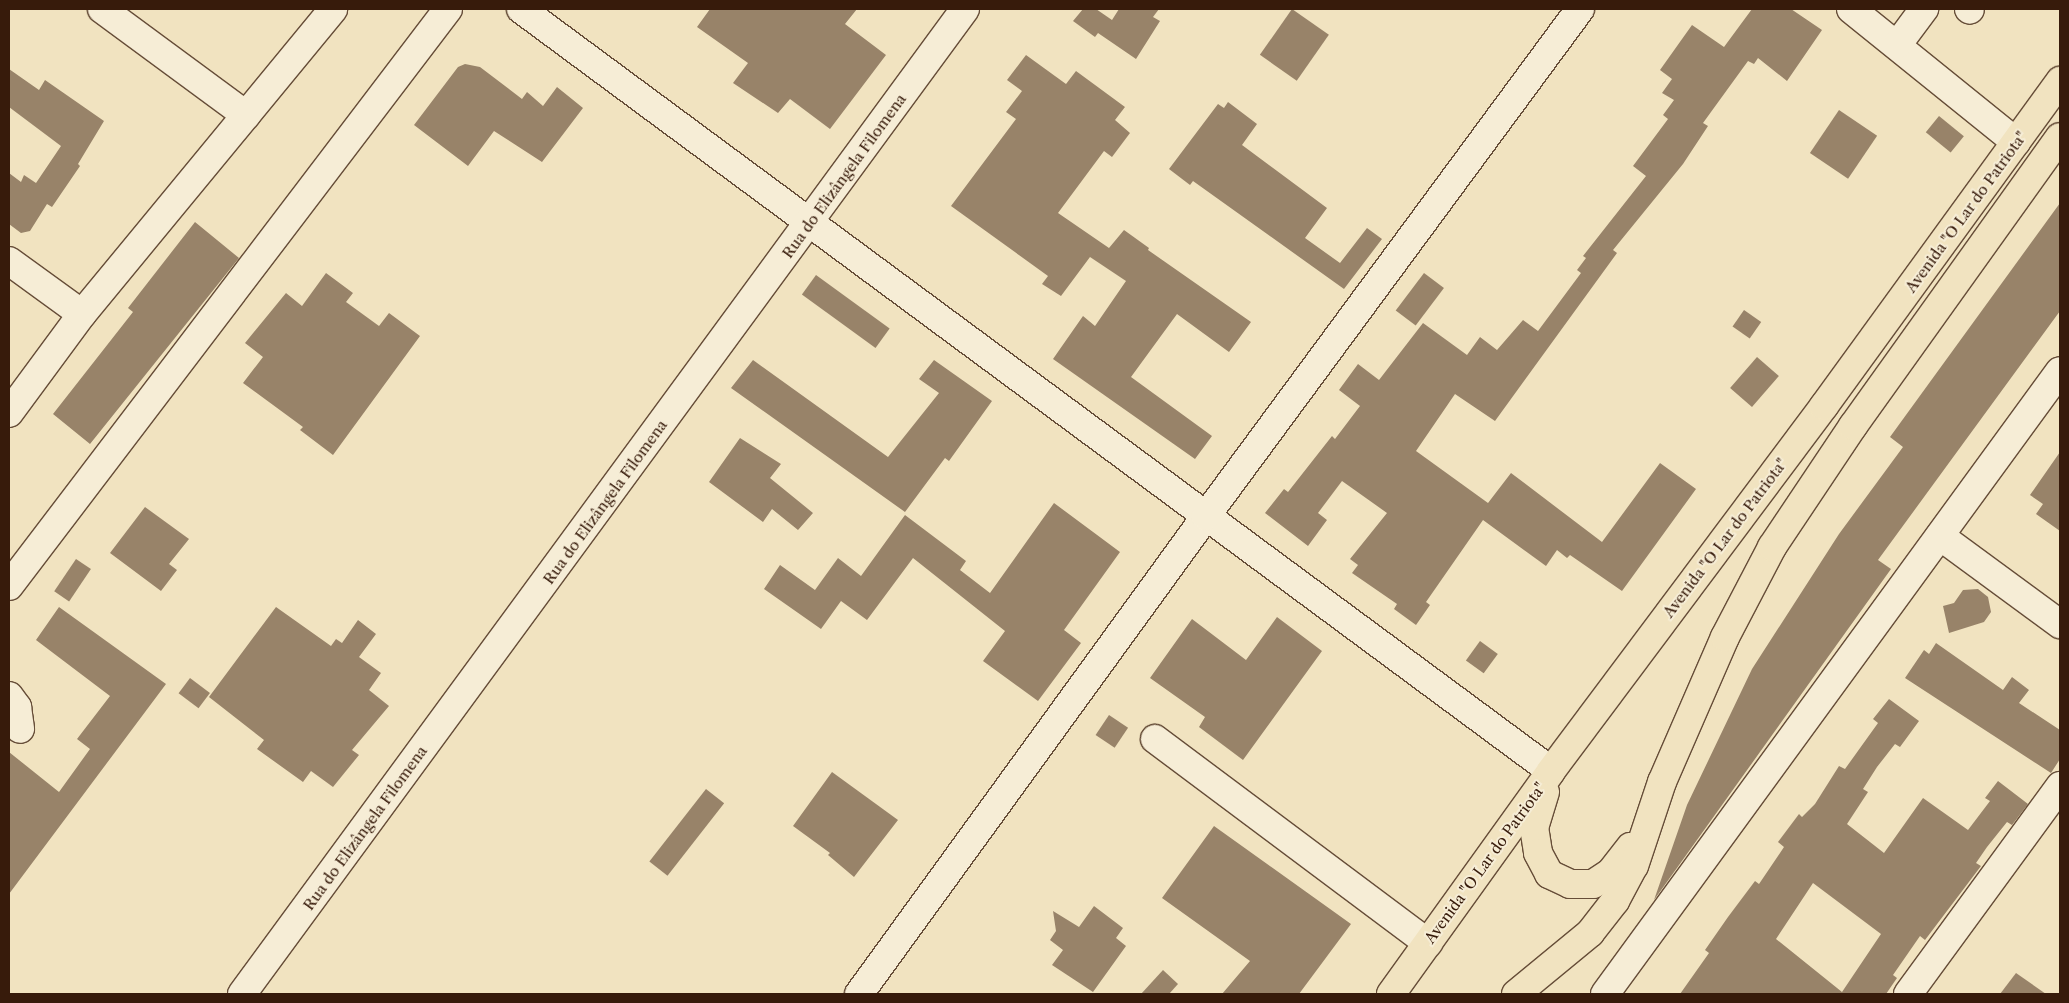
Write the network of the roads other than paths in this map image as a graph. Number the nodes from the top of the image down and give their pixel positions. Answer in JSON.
{"nodes":[{"id":1,"x":102,"y":9,"type":"edge"},
{"id":2,"x":334,"y":9,"type":"edge"},
{"id":3,"x":448,"y":9,"type":"edge"},
{"id":4,"x":521,"y":9,"type":"edge"},
{"id":5,"x":965,"y":9,"type":"edge"},
{"id":6,"x":1580,"y":9,"type":"edge"},
{"id":7,"x":1851,"y":9,"type":"edge"},
{"id":8,"x":1924,"y":9,"type":"edge"},
{"id":9,"x":1898,"y":44,"type":"junction"},
{"id":10,"x":2060,"y":81,"type":"edge"},
{"id":11,"x":246,"y":115,"type":"junction"},
{"id":12,"x":2060,"y":137,"type":"edge"},
{"id":13,"x":2016,"y":142,"type":"junction"},
{"id":14,"x":810,"y":223,"type":"junction"},
{"id":15,"x":9,"y":261,"type":"edge"},
{"id":16,"x":82,"y":314,"type":"junction"},
{"id":17,"x":2060,"y":371,"type":"edge"},
{"id":18,"x":9,"y":412,"type":"edge"},
{"id":19,"x":1206,"y":516,"type":"junction"},
{"id":20,"x":1940,"y":536,"type":"junction"},
{"id":21,"x":9,"y":586,"type":"edge"},
{"id":22,"x":2060,"y":624,"type":"edge"},
{"id":23,"x":9,"y":696,"type":"edge"},
{"id":24,"x":20,"y":729,"type":"dead end"},
{"id":25,"x":1155,"y":739,"type":"dead end"},
{"id":26,"x":1551,"y":771,"type":"junction"},
{"id":27,"x":1662,"y":782,"type":"junction"},
{"id":28,"x":2060,"y":786,"type":"edge"},
{"id":29,"x":1428,"y":942,"type":"junction"},
{"id":30,"x":242,"y":994,"type":"edge"},
{"id":31,"x":859,"y":994,"type":"edge"},
{"id":32,"x":1391,"y":994,"type":"edge"},
{"id":33,"x":1516,"y":994,"type":"edge"},
{"id":34,"x":1606,"y":994,"type":"edge"},
{"id":35,"x":1908,"y":994,"type":"edge"}],
"edges":[{"from":1,"to":11,"type":"street"},
{"from":2,"to":11,"type":"street"},
{"from":3,"to":21,"type":"street"},
{"from":4,"to":14,"type":"street"},
{"from":5,"to":14,"type":"street","name":"Rua do Elizângela Filomena"},
{"from":6,"to":19,"type":"street"},
{"from":7,"to":9,"type":"street"},
{"from":8,"to":9,"type":"street"},
{"from":9,"to":13,"type":"street"},
{"from":10,"to":13,"type":"main road","name":"Avenida \"O Lar do Patriota\""},
{"from":11,"to":16,"type":"street"},
{"from":12,"to":27,"type":"main road"},
{"from":13,"to":26,"type":"main road","name":"Avenida \"O Lar do Patriota\""},
{"from":14,"to":19,"type":"street"},
{"from":14,"to":30,"type":"street","name":"Rua do Elizângela Filomena"},
{"from":15,"to":16,"type":"street"},
{"from":16,"to":18,"type":"street"},
{"from":17,"to":20,"type":"street"},
{"from":19,"to":26,"type":"street"},
{"from":19,"to":31,"type":"street"},
{"from":20,"to":22,"type":"street"},
{"from":20,"to":34,"type":"street"},
{"from":23,"to":24,"type":"street"},
{"from":25,"to":29,"type":"street"},
{"from":26,"to":27,"type":"main road"},
{"from":26,"to":29,"type":"main road","name":"Avenida \"O Lar do Patriota\""},
{"from":27,"to":33,"type":"main road"},
{"from":28,"to":35,"type":"street"},
{"from":29,"to":32,"type":"main road","name":"Avenida \"O Lar do Patriota\""}]}
